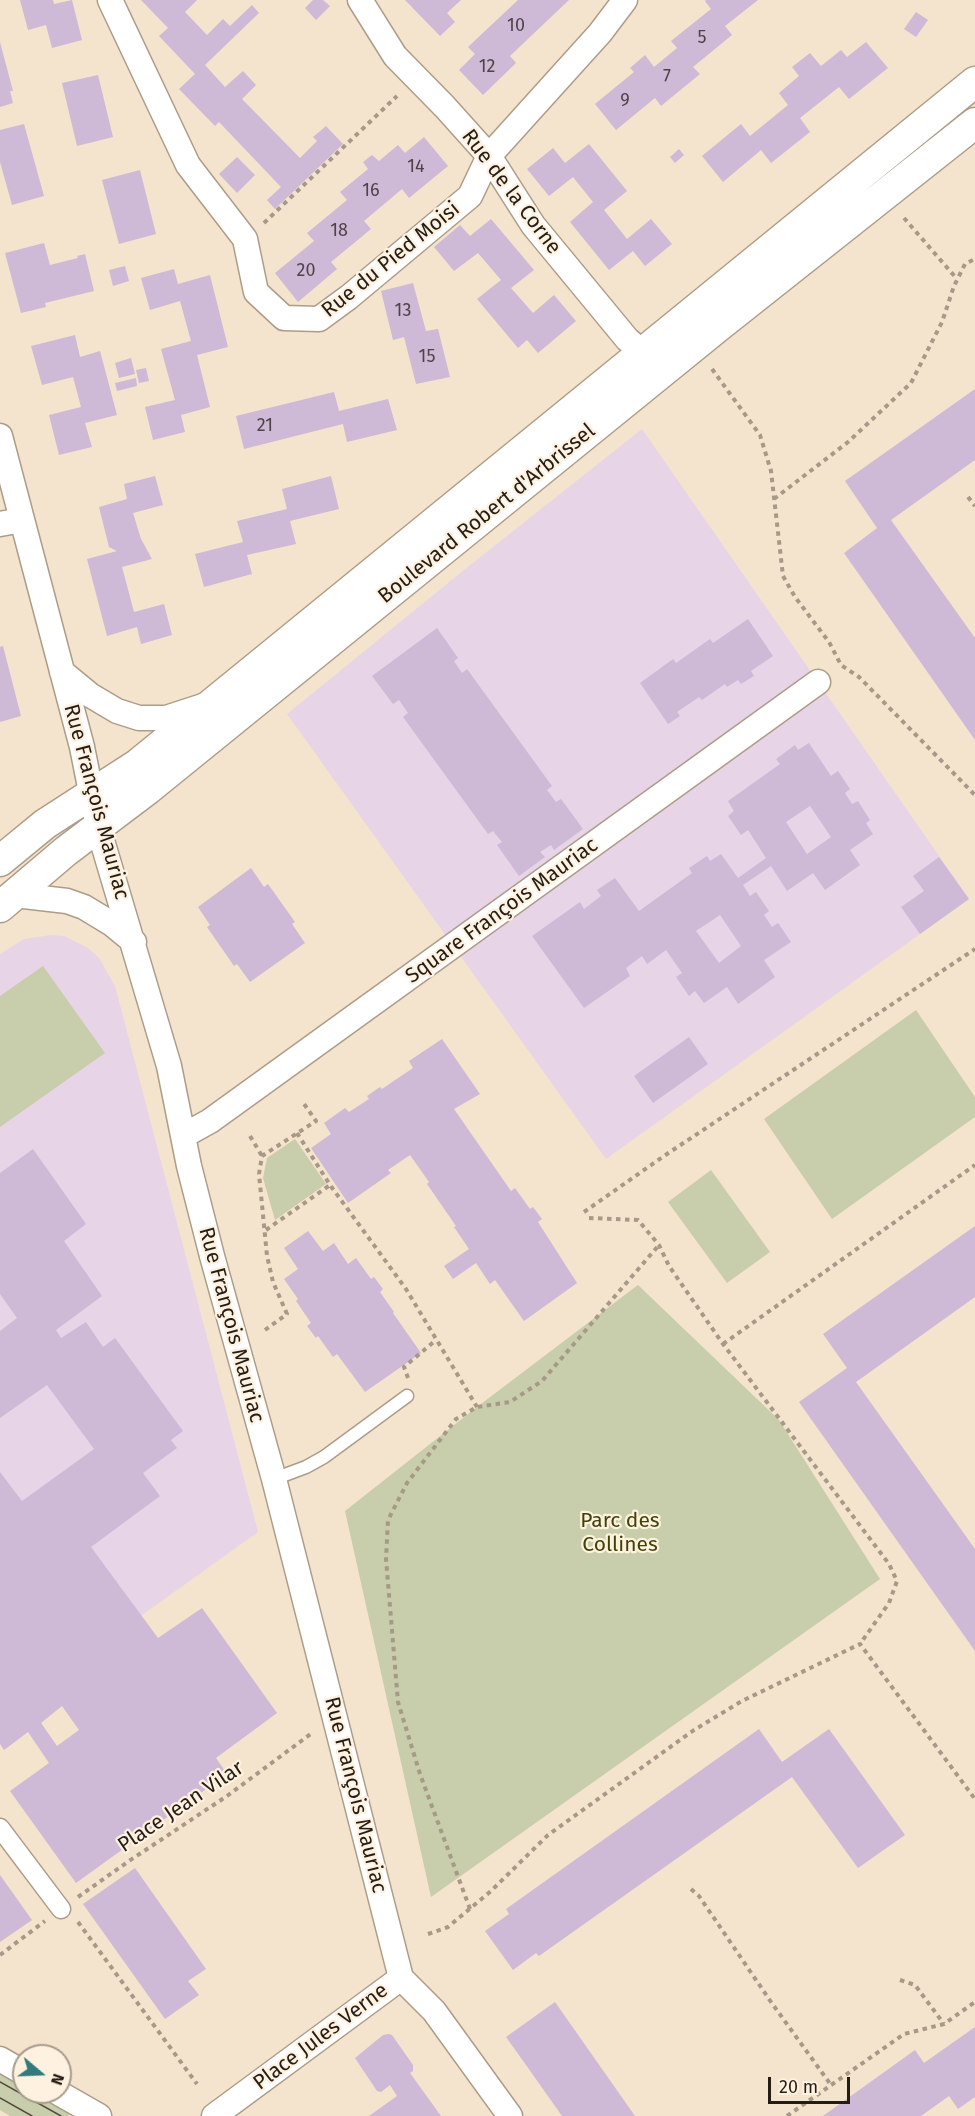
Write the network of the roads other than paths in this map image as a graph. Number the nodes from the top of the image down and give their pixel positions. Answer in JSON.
{"nodes":[{"id":1,"x":110,"y":0,"type":"edge"},
{"id":2,"x":360,"y":0,"type":"edge"},
{"id":3,"x":625,"y":0,"type":"edge"},
{"id":4,"x":975,"y":82,"type":"edge"},
{"id":5,"x":975,"y":123,"type":"edge"},
{"id":6,"x":489,"y":156,"type":"junction"},
{"id":7,"x":643,"y":353,"type":"junction"},
{"id":8,"x":0,"y":436,"type":"edge"},
{"id":9,"x":11,"y":522,"type":"edge"},
{"id":10,"x":62,"y":672,"type":"junction"},
{"id":11,"x":818,"y":682,"type":"dead end"},
{"id":12,"x":211,"y":703,"type":"junction"},
{"id":13,"x":92,"y":794,"type":"junction"},
{"id":14,"x":98,"y":827,"type":"junction"},
{"id":15,"x":0,"y":861,"type":"edge"},
{"id":16,"x":8,"y":901,"type":"edge"},
{"id":17,"x":134,"y":942,"type":"junction"},
{"id":18,"x":183,"y":1136,"type":"junction"},
{"id":19,"x":407,"y":1396,"type":"road end"},
{"id":20,"x":274,"y":1479,"type":"junction"},
{"id":21,"x":0,"y":1828,"type":"edge"},
{"id":22,"x":61,"y":1909,"type":"road end"},
{"id":23,"x":401,"y":1978,"type":"junction"},
{"id":24,"x":72,"y":2101,"type":"edge"},
{"id":25,"x":99,"y":2116,"type":"edge"},
{"id":26,"x":214,"y":2116,"type":"edge"},
{"id":27,"x":510,"y":2116,"type":"edge"}],
"edges":[{"from":1,"to":6,"type":"street","name":"Rue du Pied Moisi"},
{"from":2,"to":6,"type":"street","name":"Rue de la Corne"},
{"from":3,"to":6,"type":"street","name":"Rue du Pied Moisi"},
{"from":4,"to":7,"type":"street","name":"Boulevard Robert d'Arbrissel"},
{"from":5,"to":14,"type":"street","name":"Boulevard Robert d'Arbrissel"},
{"from":6,"to":7,"type":"street","name":"Rue de la Corne"},
{"from":7,"to":12,"type":"street","name":"Boulevard Robert d'Arbrissel"},
{"from":8,"to":9,"type":"street","name":"Rue François Mauriac"},
{"from":9,"to":10,"type":"street","name":"Rue François Mauriac"},
{"from":10,"to":12,"type":"street","name":"Rue François Mauriac"},
{"from":10,"to":13,"type":"street","name":"Rue François Mauriac"},
{"from":11,"to":18,"type":"street","name":"Square François Mauriac"},
{"from":12,"to":13,"type":"street","name":"Boulevard Robert d'Arbrissel"},
{"from":13,"to":14,"type":"street","name":"Rue François Mauriac"},
{"from":13,"to":15,"type":"street","name":"Boulevard Robert d'Arbrissel"},
{"from":14,"to":16,"type":"street","name":"Boulevard Robert d'Arbrissel"},
{"from":14,"to":17,"type":"street","name":"Rue François Mauriac"},
{"from":16,"to":17,"type":"street"},
{"from":17,"to":18,"type":"street","name":"Rue François Mauriac"},
{"from":18,"to":20,"type":"street","name":"Rue François Mauriac"},
{"from":19,"to":20,"type":"lane"},
{"from":20,"to":23,"type":"street","name":"Rue François Mauriac"},
{"from":21,"to":22,"type":"street"},
{"from":23,"to":26,"type":"street","name":"Place Jules Verne"},
{"from":23,"to":27,"type":"street","name":"Place Jules Verne"},
{"from":24,"to":25,"type":"street"}]}
